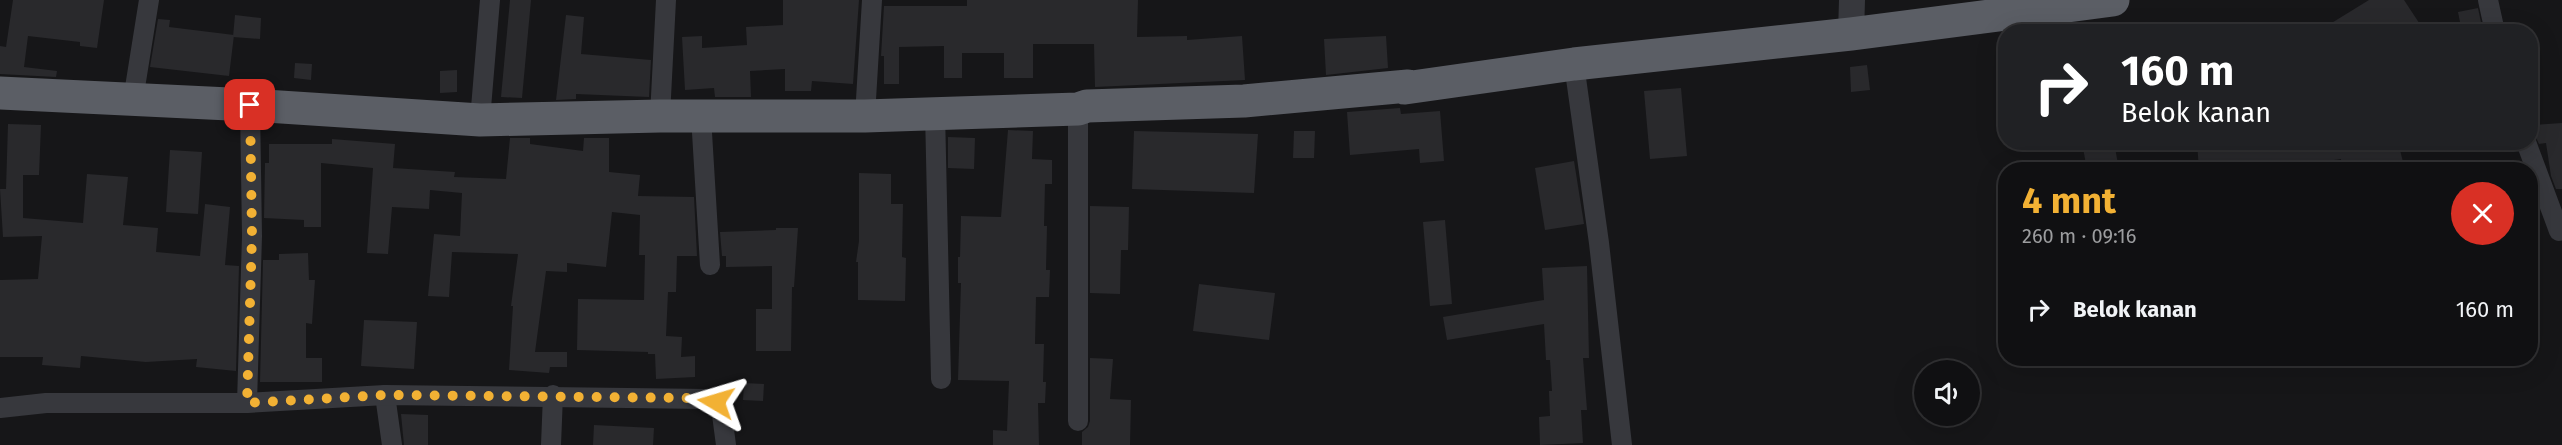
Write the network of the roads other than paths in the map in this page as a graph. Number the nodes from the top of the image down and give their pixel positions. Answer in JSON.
{"nodes":[{"id":1,"x":149,"y":0,"type":"edge"},
{"id":2,"x":490,"y":0,"type":"edge"},
{"id":3,"x":666,"y":0,"type":"edge"},
{"id":4,"x":872,"y":0,"type":"edge"},
{"id":5,"x":1852,"y":0,"type":"edge"},
{"id":6,"x":2113,"y":0,"type":"edge"},
{"id":7,"x":2488,"y":0,"type":"edge"},
{"id":8,"x":2493,"y":24,"type":"edge"},
{"id":9,"x":1851,"y":34,"type":"junction"},
{"id":10,"x":1574,"y":64,"type":"junction"},
{"id":11,"x":0,"y":93,"type":"edge"},
{"id":12,"x":133,"y":100,"type":"junction"},
{"id":13,"x":250,"y":105,"type":"junction"},
{"id":14,"x":1078,"y":110,"type":"junction"},
{"id":15,"x":936,"y":112,"type":"junction"},
{"id":16,"x":660,"y":116,"type":"junction"},
{"id":17,"x":701,"y":116,"type":"junction"},
{"id":18,"x":865,"y":116,"type":"junction"},
{"id":19,"x":480,"y":120,"type":"junction"},
{"id":20,"x":2538,"y":174,"type":"edge"},
{"id":21,"x":2559,"y":231,"type":"dead end"},
{"id":22,"x":710,"y":265,"type":"dead end"},
{"id":23,"x":941,"y":379,"type":"dead end"},
{"id":24,"x":386,"y":395,"type":"junction"},
{"id":25,"x":553,"y":395,"type":"junction"},
{"id":26,"x":247,"y":403,"type":"junction"},
{"id":27,"x":0,"y":408,"type":"edge"},
{"id":28,"x":1078,"y":421,"type":"dead end"},
{"id":29,"x":392,"y":445,"type":"edge"},
{"id":30,"x":551,"y":445,"type":"edge"},
{"id":31,"x":726,"y":445,"type":"edge"},
{"id":32,"x":1622,"y":445,"type":"edge"}],
"edges":[{"from":1,"to":12,"type":"street"},
{"from":2,"to":19,"type":"street"},
{"from":3,"to":16,"type":"street"},
{"from":4,"to":18,"type":"street"},
{"from":5,"to":9,"type":"street"},
{"from":6,"to":9,"type":"highway"},
{"from":7,"to":8,"type":"street"},
{"from":9,"to":10,"type":"highway"},
{"from":10,"to":14,"type":"highway"},
{"from":10,"to":32,"type":"street"},
{"from":11,"to":12,"type":"highway"},
{"from":12,"to":13,"type":"highway"},
{"from":13,"to":19,"type":"highway"},
{"from":13,"to":26,"type":"street"},
{"from":14,"to":15,"type":"highway"},
{"from":14,"to":28,"type":"street"},
{"from":15,"to":18,"type":"highway"},
{"from":15,"to":23,"type":"street"},
{"from":16,"to":17,"type":"highway"},
{"from":16,"to":19,"type":"highway"},
{"from":17,"to":18,"type":"highway"},
{"from":17,"to":22,"type":"street"},
{"from":20,"to":21,"type":"street"},
{"from":24,"to":25,"type":"street"},
{"from":24,"to":26,"type":"street"},
{"from":24,"to":29,"type":"street"},
{"from":25,"to":30,"type":"street"},
{"from":25,"to":31,"type":"street"},
{"from":26,"to":27,"type":"street"}]}
